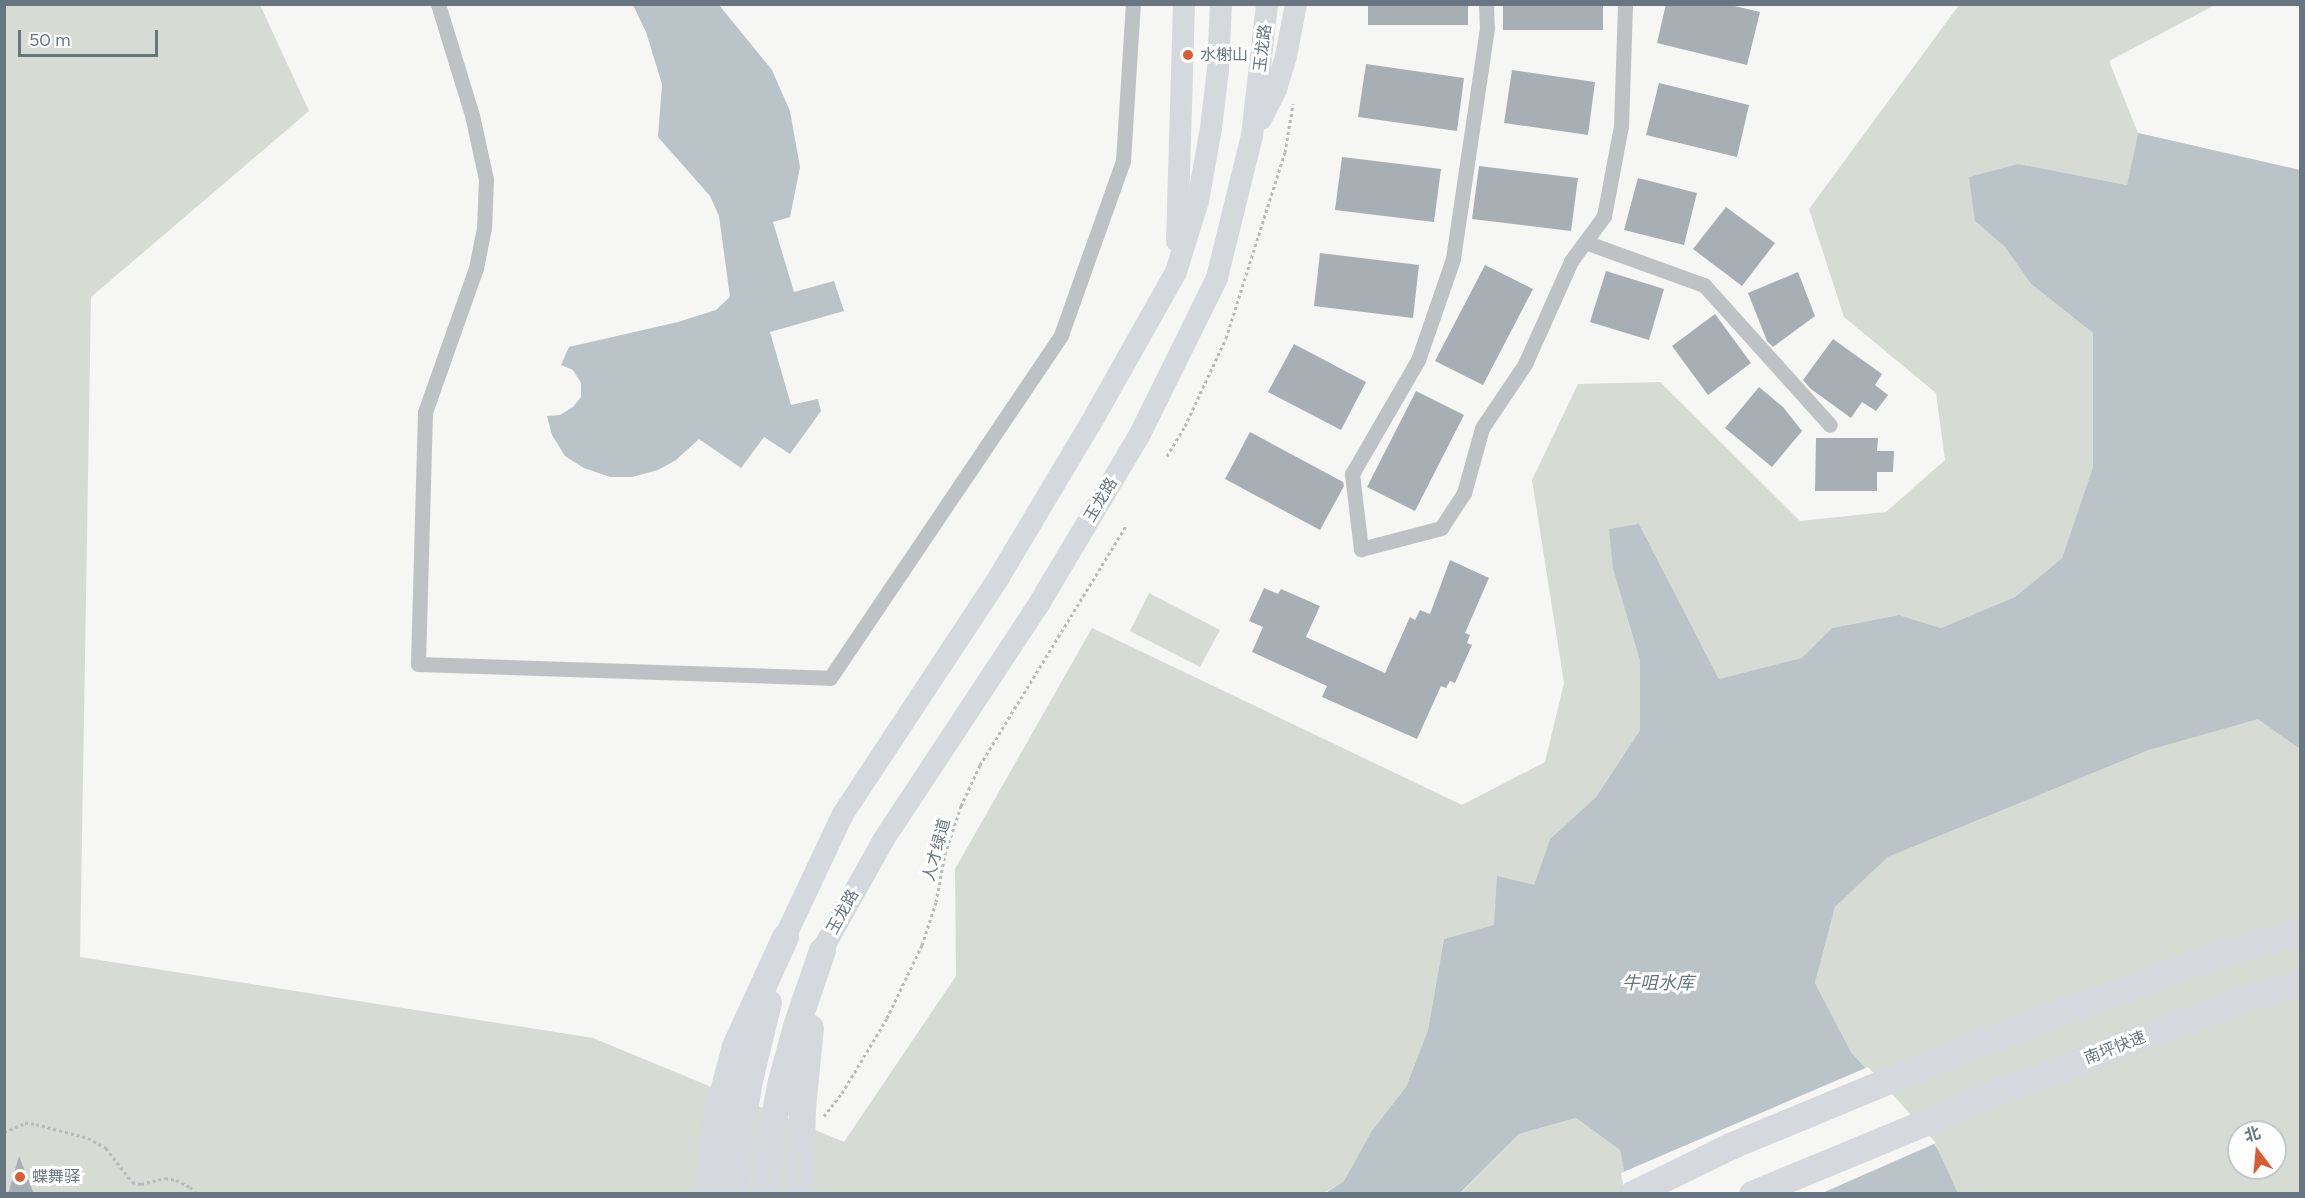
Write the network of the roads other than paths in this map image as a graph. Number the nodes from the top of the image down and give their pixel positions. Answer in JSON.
{"nodes":[{"id":1,"x":438,"y":4,"type":"edge"},
{"id":2,"x":1133,"y":4,"type":"edge"},
{"id":3,"x":1184,"y":4,"type":"edge"},
{"id":4,"x":1221,"y":4,"type":"edge"},
{"id":5,"x":1267,"y":4,"type":"edge"},
{"id":6,"x":1296,"y":4,"type":"edge"},
{"id":7,"x":1486,"y":4,"type":"edge"},
{"id":8,"x":1624,"y":4,"type":"edge"},
{"id":9,"x":1252,"y":136,"type":"junction"},
{"id":10,"x":1585,"y":242,"type":"junction"},
{"id":11,"x":1176,"y":272,"type":"junction"},
{"id":12,"x":1830,"y":425,"type":"dead end"},
{"id":13,"x":2301,"y":931,"type":"edge"},
{"id":14,"x":785,"y":937,"type":"junction"},
{"id":15,"x":822,"y":950,"type":"junction"},
{"id":16,"x":2301,"y":983,"type":"edge"},
{"id":17,"x":706,"y":1194,"type":"edge"},
{"id":18,"x":735,"y":1194,"type":"edge"},
{"id":19,"x":765,"y":1194,"type":"edge"},
{"id":20,"x":800,"y":1194,"type":"edge"},
{"id":21,"x":1632,"y":1194,"type":"edge"},
{"id":22,"x":1752,"y":1194,"type":"edge"}],
"edges":[{"from":1,"to":2,"type":"street"},
{"from":3,"to":11,"type":"main road"},
{"from":4,"to":11,"type":"main road"},
{"from":5,"to":9,"type":"main road","name":"玉龙路"},
{"from":6,"to":9,"type":"main road"},
{"from":7,"to":10,"type":"street"},
{"from":8,"to":10,"type":"street"},
{"from":9,"to":15,"type":"main road","name":"玉龙路"},
{"from":10,"to":12,"type":"street"},
{"from":11,"to":14,"type":"main road"},
{"from":13,"to":21,"type":"highway"},
{"from":14,"to":17,"type":"highway"},
{"from":14,"to":18,"type":"highway"},
{"from":15,"to":19,"type":"highway"},
{"from":15,"to":20,"type":"highway"},
{"from":16,"to":22,"type":"highway","name":"南坪快速"}]}
